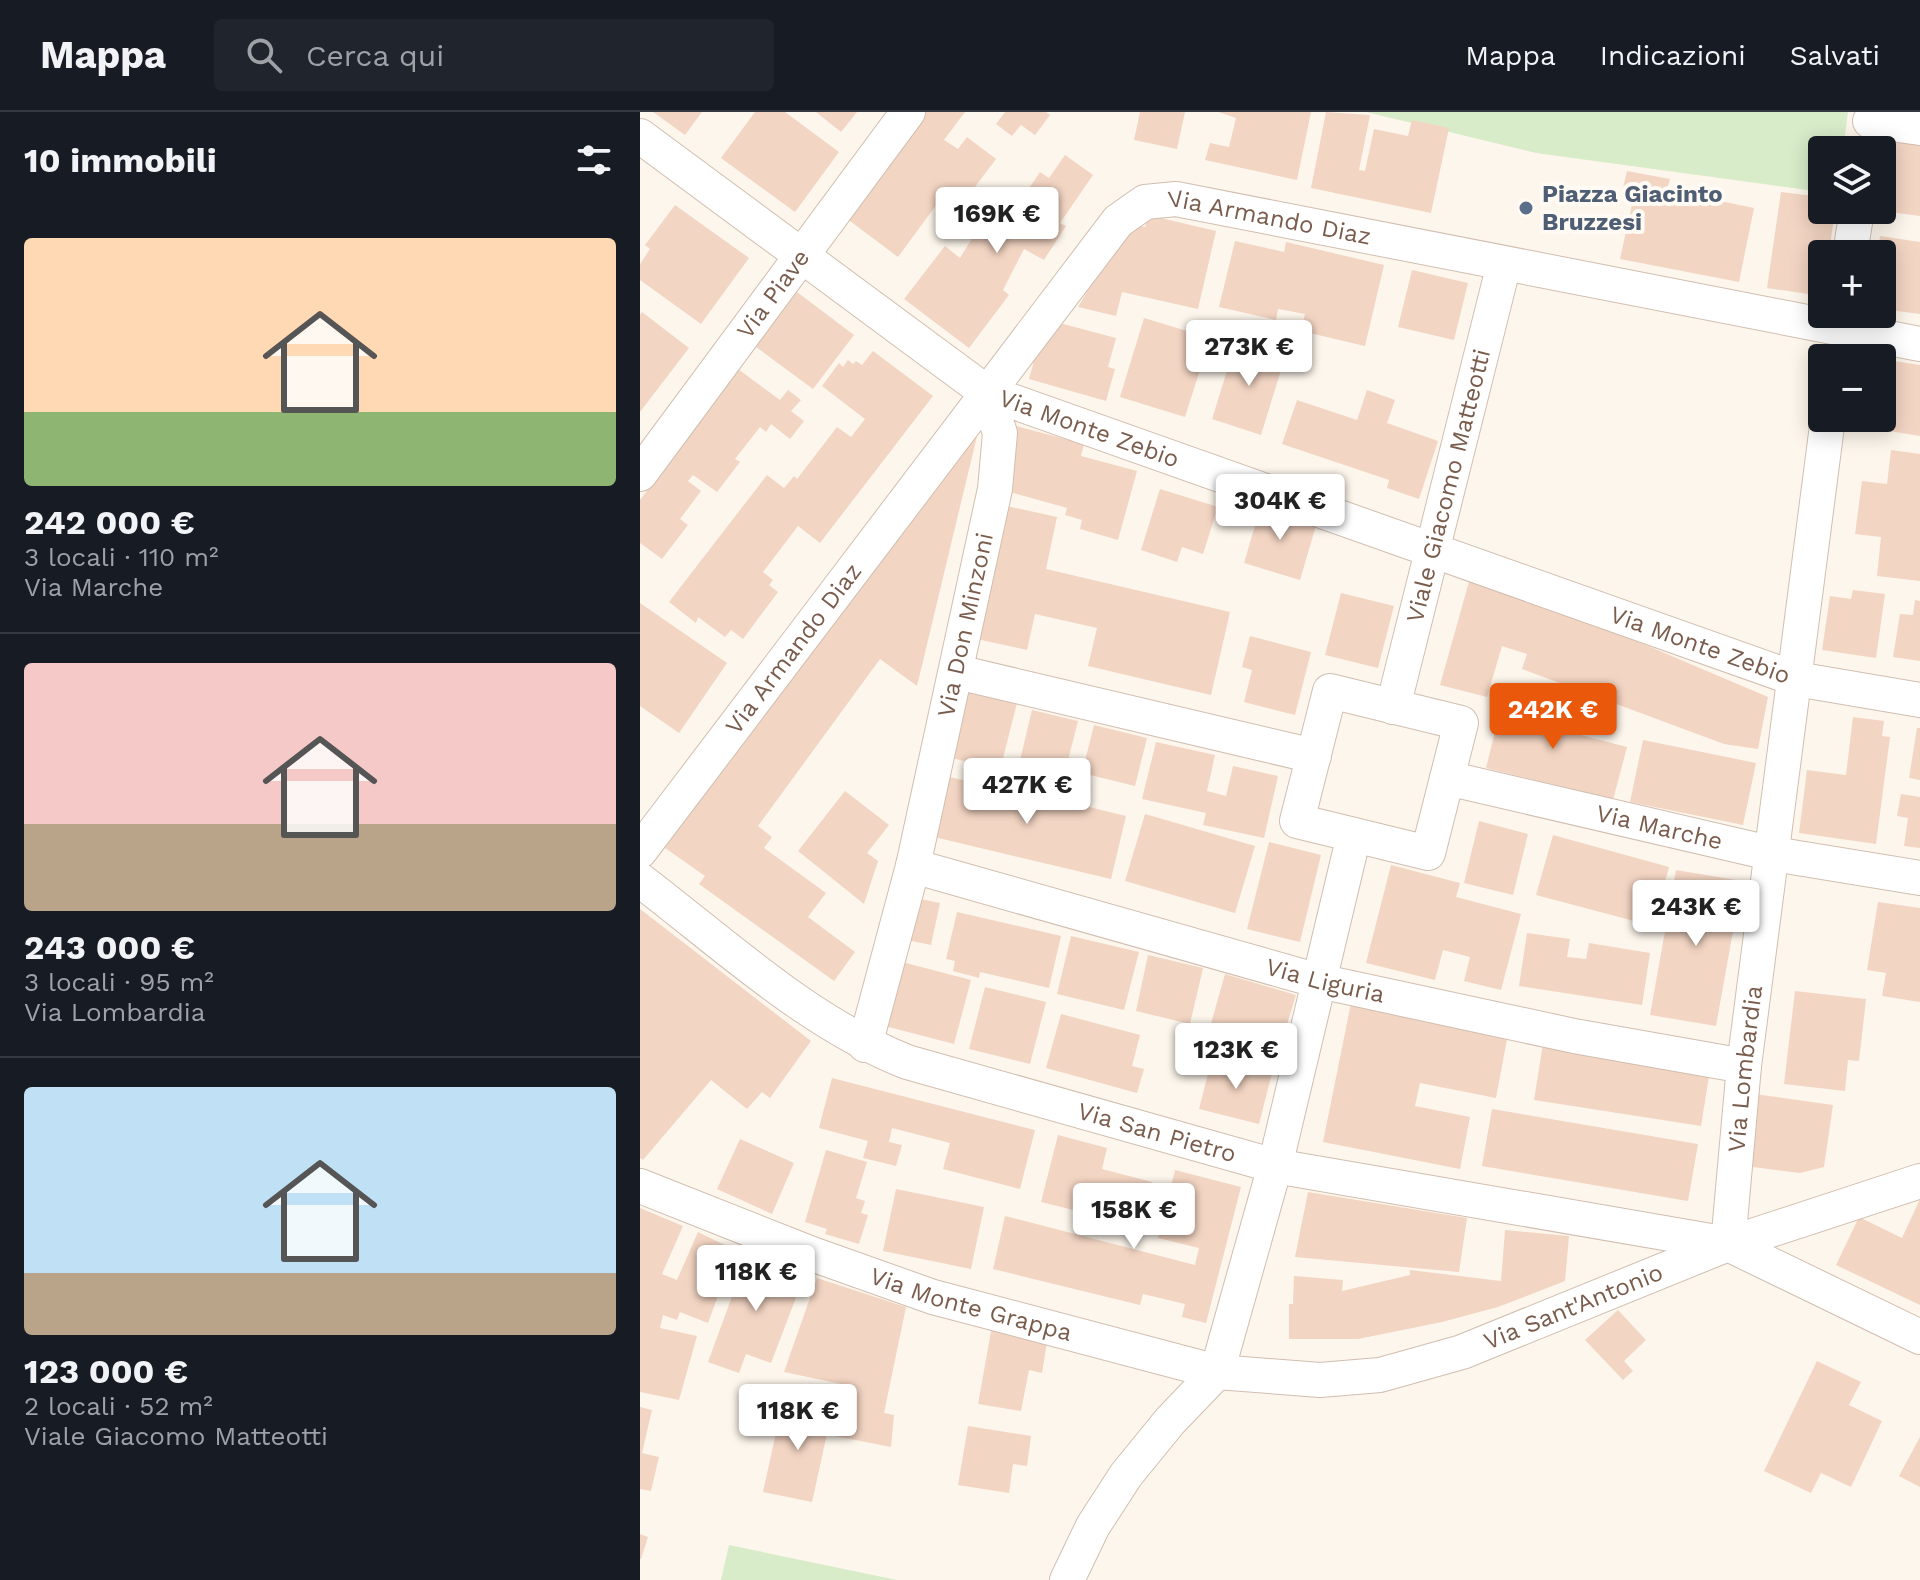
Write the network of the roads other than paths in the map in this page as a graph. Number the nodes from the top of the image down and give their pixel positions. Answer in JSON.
{"nodes":[{"id":1,"x":908,"y":112,"type":"edge"},
{"id":2,"x":1869,"y":128,"type":"edge"},
{"id":3,"x":1920,"y":128,"type":"edge"},
{"id":4,"x":640,"y":136,"type":"edge"},
{"id":5,"x":802,"y":257,"type":"junction"},
{"id":6,"x":1504,"y":264,"type":"junction"},
{"id":7,"x":1839,"y":334,"type":"edge"},
{"id":8,"x":1920,"y":344,"type":"edge"},
{"id":9,"x":986,"y":392,"type":"junction"},
{"id":10,"x":1826,"y":432,"type":"edge"},
{"id":11,"x":640,"y":474,"type":"edge"},
{"id":12,"x":1433,"y":549,"type":"junction"},
{"id":13,"x":957,"y":672,"type":"junction"},
{"id":14,"x":1796,"y":679,"type":"junction"},
{"id":15,"x":1920,"y":700,"type":"edge"},
{"id":16,"x":1393,"y":707,"type":"junction"},
{"id":17,"x":1314,"y":756,"type":"junction"},
{"id":18,"x":1447,"y":778,"type":"junction"},
{"id":19,"x":1354,"y":835,"type":"junction"},
{"id":20,"x":640,"y":851,"type":"edge"},
{"id":21,"x":1774,"y":854,"type":"junction"},
{"id":22,"x":913,"y":866,"type":"junction"},
{"id":23,"x":1920,"y":878,"type":"edge"},
{"id":24,"x":640,"y":880,"type":"edge"},
{"id":25,"x":1319,"y":981,"type":"junction"},
{"id":26,"x":865,"y":1045,"type":"junction"},
{"id":27,"x":1744,"y":1066,"type":"junction"},
{"id":28,"x":1275,"y":1166,"type":"junction"},
{"id":29,"x":1920,"y":1181,"type":"edge"},
{"id":30,"x":640,"y":1186,"type":"edge"},
{"id":31,"x":1728,"y":1244,"type":"junction"},
{"id":32,"x":1920,"y":1337,"type":"edge"},
{"id":33,"x":1217,"y":1372,"type":"junction"},
{"id":34,"x":1067,"y":1580,"type":"edge"}],
"edges":[{"from":1,"to":5,"type":"street","name":"Via Piave"},
{"from":2,"to":3,"type":"street"},
{"from":4,"to":5,"type":"street","name":"Via Monte Zebio"},
{"from":5,"to":9,"type":"street","name":"Via Monte Zebio"},
{"from":5,"to":11,"type":"street","name":"Via Piave"},
{"from":6,"to":7,"type":"street","name":"Via Armando Diaz"},
{"from":6,"to":9,"type":"street","name":"Via Armando Diaz"},
{"from":6,"to":12,"type":"street","name":"Viale Giacomo Matteotti"},
{"from":7,"to":8,"type":"street","name":"Via Armando Diaz"},
{"from":9,"to":12,"type":"street","name":"Via Monte Zebio"},
{"from":9,"to":13,"type":"street","name":"Via Don Minzoni"},
{"from":9,"to":20,"type":"street","name":"Via Armando Diaz"},
{"from":10,"to":14,"type":"street","name":"Via Lombardia"},
{"from":12,"to":14,"type":"street","name":"Via Monte Zebio"},
{"from":12,"to":16,"type":"street","name":"Viale Giacomo Matteotti"},
{"from":13,"to":17,"type":"street"},
{"from":13,"to":22,"type":"street","name":"Via Don Minzoni"},
{"from":14,"to":15,"type":"street","name":"Via Monte Zebio"},
{"from":14,"to":21,"type":"street","name":"Via Lombardia"},
{"from":16,"to":17,"type":"street"},
{"from":16,"to":18,"type":"street"},
{"from":17,"to":19,"type":"street"},
{"from":18,"to":19,"type":"street"},
{"from":18,"to":21,"type":"street","name":"Via Marche"},
{"from":19,"to":25,"type":"street"},
{"from":21,"to":23,"type":"street","name":"Via Marche"},
{"from":21,"to":27,"type":"street","name":"Via Lombardia"},
{"from":22,"to":25,"type":"street","name":"Via Liguria"},
{"from":22,"to":26,"type":"street","name":"Via Don Minzoni"},
{"from":24,"to":26,"type":"street","name":"Via San Pietro"},
{"from":25,"to":27,"type":"street","name":"Via Liguria"},
{"from":25,"to":28,"type":"street"},
{"from":26,"to":28,"type":"street","name":"Via San Pietro"},
{"from":27,"to":31,"type":"street","name":"Via Lombardia"},
{"from":28,"to":31,"type":"street","name":"Via San Pietro"},
{"from":28,"to":33,"type":"street"},
{"from":29,"to":31,"type":"street","name":"Via Sant'Antonio"},
{"from":30,"to":33,"type":"street","name":"Via Monte Grappa"},
{"from":31,"to":32,"type":"street"},
{"from":31,"to":33,"type":"street","name":"Via Sant'Antonio"},
{"from":33,"to":34,"type":"street"}]}
